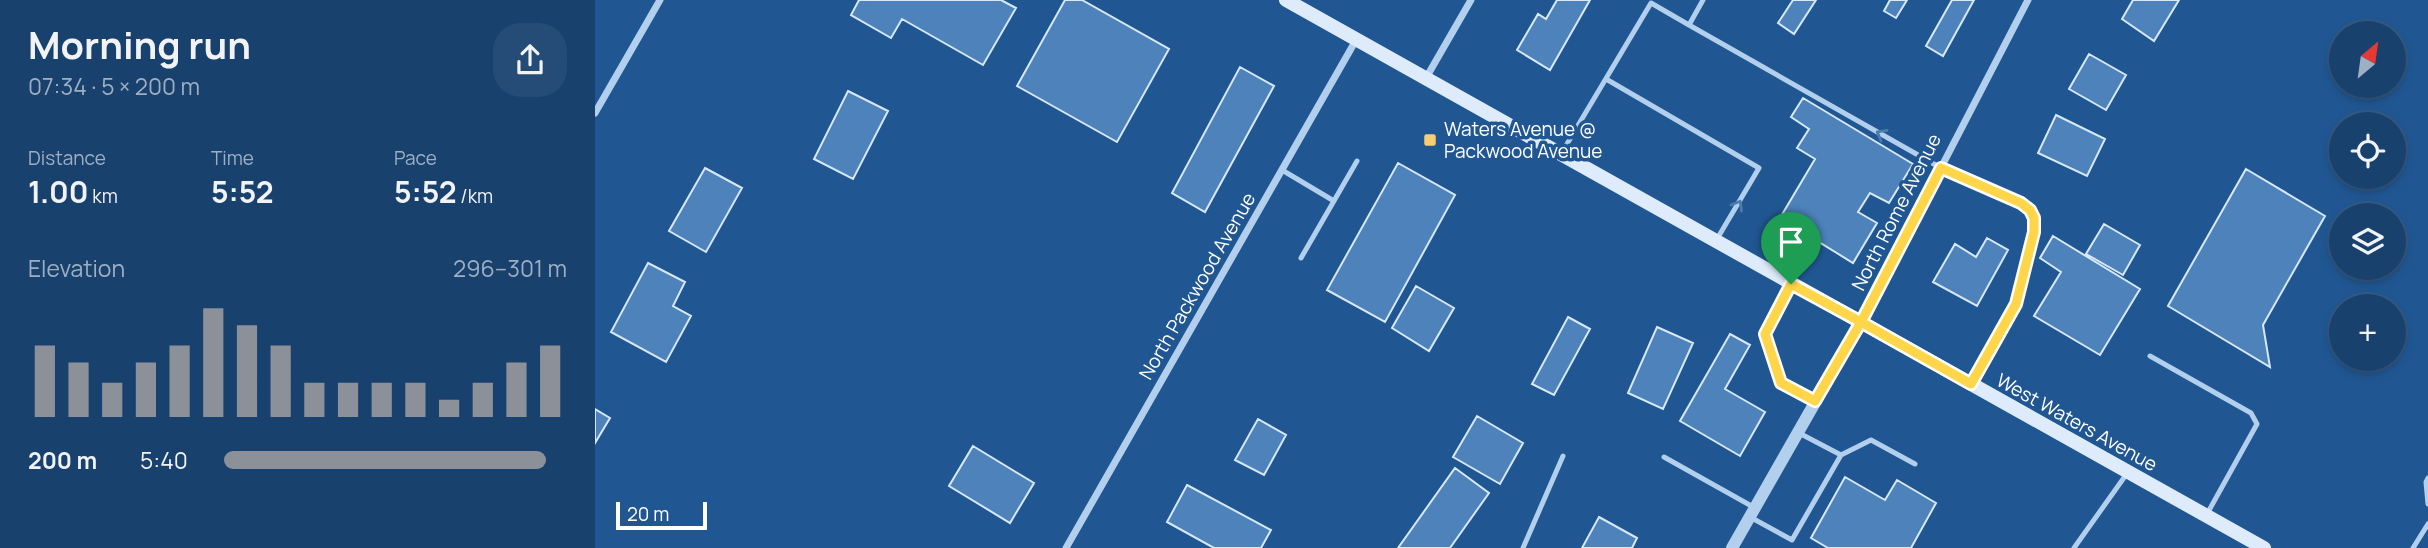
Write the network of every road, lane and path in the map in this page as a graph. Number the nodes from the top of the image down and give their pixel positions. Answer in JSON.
{"nodes":[{"id":1,"x":660,"y":0,"type":"edge"},
{"id":2,"x":1286,"y":0,"type":"edge"},
{"id":3,"x":1471,"y":0,"type":"edge"},
{"id":4,"x":1703,"y":0,"type":"edge"},
{"id":5,"x":2028,"y":0,"type":"edge"},
{"id":6,"x":1689,"y":25,"type":"junction"},
{"id":7,"x":1356,"y":40,"type":"junction"},
{"id":8,"x":1426,"y":79,"type":"junction"},
{"id":9,"x":1607,"y":79,"type":"junction"},
{"id":10,"x":595,"y":113,"type":"edge"},
{"id":11,"x":1561,"y":154,"type":"junction"},
{"id":12,"x":1357,"y":161,"type":"dead end"},
{"id":13,"x":1941,"y":168,"type":"junction"},
{"id":14,"x":1282,"y":170,"type":"junction"},
{"id":15,"x":1333,"y":201,"type":"junction"},
{"id":16,"x":1716,"y":241,"type":"junction"},
{"id":17,"x":1301,"y":258,"type":"dead end"},
{"id":18,"x":1791,"y":284,"type":"junction"},
{"id":19,"x":1861,"y":322,"type":"junction"},
{"id":20,"x":2150,"y":356,"type":"dead end"},
{"id":21,"x":1971,"y":384,"type":"junction"},
{"id":22,"x":1815,"y":401,"type":"junction"},
{"id":23,"x":1798,"y":433,"type":"junction"},
{"id":24,"x":1840,"y":455,"type":"junction"},
{"id":25,"x":1563,"y":456,"type":"dead end"},
{"id":26,"x":1664,"y":457,"type":"dead end"},
{"id":27,"x":1915,"y":464,"type":"dead end"},
{"id":28,"x":2129,"y":472,"type":"junction"},
{"id":29,"x":2428,"y":478,"type":"edge"},
{"id":30,"x":2428,"y":503,"type":"edge"},
{"id":31,"x":1752,"y":512,"type":"junction"},
{"id":32,"x":2206,"y":516,"type":"junction"},
{"id":33,"x":2428,"y":524,"type":"edge"},
{"id":34,"x":1066,"y":548,"type":"edge"},
{"id":35,"x":1523,"y":548,"type":"edge"},
{"id":36,"x":1732,"y":548,"type":"edge"},
{"id":37,"x":2074,"y":548,"type":"edge"},
{"id":38,"x":2264,"y":548,"type":"edge"},
{"id":39,"x":2413,"y":548,"type":"edge"}],
"edges":[{"from":1,"to":10,"type":"street"},
{"from":2,"to":7,"type":"main road","name":"West Waters Avenue"},
{"from":3,"to":8,"type":"street"},
{"from":4,"to":6,"type":"lane"},
{"from":5,"to":13,"type":"street","name":"North Rome Avenue"},
{"from":6,"to":9,"type":"lane"},
{"from":13,"to":6,"type":"lane","one_way":true},
{"from":7,"to":8,"type":"main road","name":"West Waters Avenue"},
{"from":7,"to":14,"type":"street","name":"North Packwood Avenue"},
{"from":8,"to":11,"type":"main road","name":"West Waters Avenue"},
{"from":9,"to":11,"type":"lane"},
{"from":16,"to":9,"type":"lane","one_way":true},
{"from":11,"to":16,"type":"main road","name":"West Waters Avenue"},
{"from":12,"to":15,"type":"lane"},
{"from":13,"to":19,"type":"street","name":"North Rome Avenue"},
{"from":13,"to":21,"type":"lane"},
{"from":14,"to":15,"type":"lane"},
{"from":14,"to":34,"type":"street","name":"North Packwood Avenue"},
{"from":15,"to":17,"type":"lane"},
{"from":16,"to":18,"type":"main road","name":"West Waters Avenue"},
{"from":18,"to":19,"type":"main road","name":"West Waters Avenue"},
{"from":18,"to":22,"type":"lane"},
{"from":19,"to":21,"type":"main road","name":"West Waters Avenue"},
{"from":19,"to":22,"type":"street","name":"North Rome Avenue"},
{"from":20,"to":32,"type":"lane"},
{"from":21,"to":28,"type":"main road","name":"West Waters Avenue"},
{"from":22,"to":23,"type":"street","name":"North Rome Avenue"},
{"from":23,"to":24,"type":"lane"},
{"from":23,"to":31,"type":"street","name":"North Rome Avenue"},
{"from":24,"to":27,"type":"lane"},
{"from":24,"to":31,"type":"lane"},
{"from":25,"to":35,"type":"lane"},
{"from":26,"to":31,"type":"lane"},
{"from":28,"to":32,"type":"main road","name":"West Waters Avenue"},
{"from":28,"to":37,"type":"lane"},
{"from":29,"to":30,"type":"lane"},
{"from":31,"to":36,"type":"street","name":"North Rome Avenue"},
{"from":32,"to":38,"type":"main road","name":"West Waters Avenue"},
{"from":33,"to":39,"type":"lane"}]}
